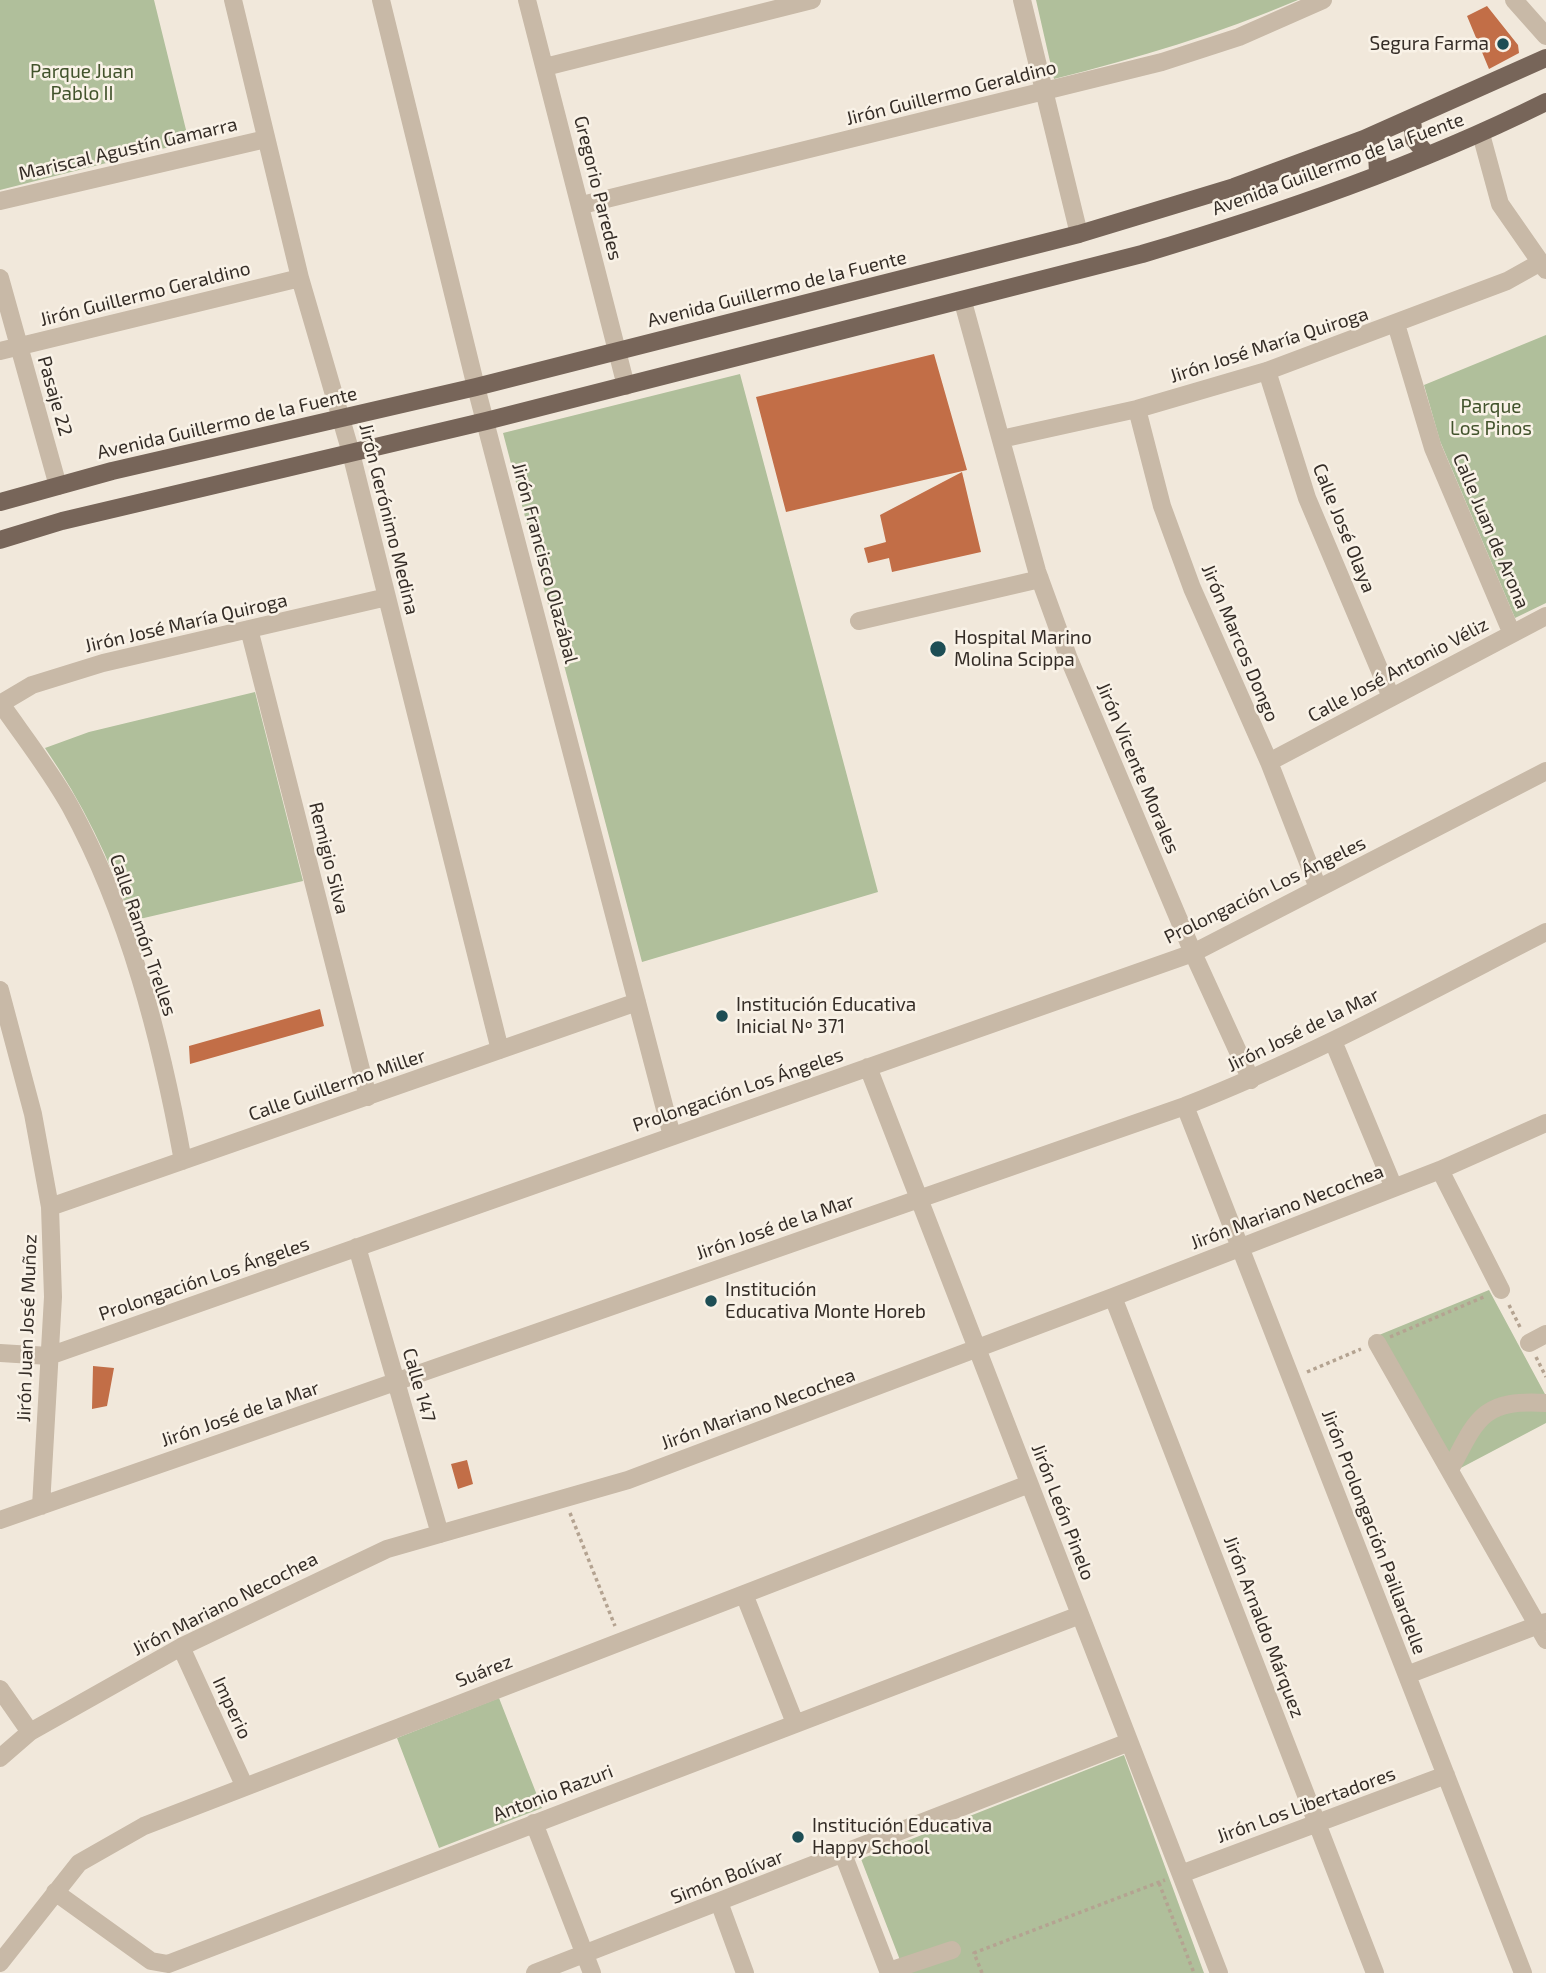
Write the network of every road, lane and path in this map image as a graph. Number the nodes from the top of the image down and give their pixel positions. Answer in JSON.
{"nodes":[{"id":1,"x":233,"y":0,"type":"edge"},
{"id":2,"x":380,"y":0,"type":"edge"},
{"id":3,"x":527,"y":0,"type":"edge"},
{"id":4,"x":812,"y":0,"type":"edge"},
{"id":5,"x":1023,"y":0,"type":"edge"},
{"id":6,"x":1322,"y":0,"type":"edge"},
{"id":7,"x":1514,"y":0,"type":"edge"},
{"id":8,"x":1546,"y":36,"type":"edge"},
{"id":9,"x":1546,"y":58,"type":"edge"},
{"id":10,"x":545,"y":67,"type":"junction"},
{"id":11,"x":1045,"y":92,"type":"junction"},
{"id":12,"x":1546,"y":102,"type":"edge"},
{"id":13,"x":1412,"y":120,"type":"junction"},
{"id":14,"x":1481,"y":134,"type":"junction"},
{"id":15,"x":265,"y":139,"type":"junction"},
{"id":16,"x":1364,"y":139,"type":"junction"},
{"id":17,"x":1427,"y":155,"type":"junction"},
{"id":18,"x":1378,"y":173,"type":"junction"},
{"id":19,"x":0,"y":201,"type":"edge"},
{"id":20,"x":582,"y":205,"type":"junction"},
{"id":21,"x":1079,"y":234,"type":"junction"},
{"id":22,"x":1543,"y":266,"type":"edge"},
{"id":23,"x":0,"y":278,"type":"edge"},
{"id":24,"x":300,"y":278,"type":"junction"},
{"id":25,"x":963,"y":302,"type":"junction"},
{"id":26,"x":1395,"y":324,"type":"junction"},
{"id":27,"x":19,"y":346,"type":"junction"},
{"id":28,"x":0,"y":351,"type":"edge"},
{"id":29,"x":617,"y":351,"type":"junction"},
{"id":30,"x":1267,"y":371,"type":"junction"},
{"id":31,"x":626,"y":386,"type":"junction"},
{"id":32,"x":476,"y":387,"type":"junction"},
{"id":33,"x":1137,"y":409,"type":"junction"},
{"id":34,"x":342,"y":418,"type":"junction"},
{"id":35,"x":486,"y":421,"type":"junction"},
{"id":36,"x":1001,"y":439,"type":"junction"},
{"id":37,"x":351,"y":453,"type":"junction"},
{"id":38,"x":58,"y":486,"type":"junction"},
{"id":39,"x":0,"y":502,"type":"edge"},
{"id":40,"x":0,"y":540,"type":"edge"},
{"id":41,"x":1040,"y":579,"type":"junction"},
{"id":42,"x":387,"y":597,"type":"junction"},
{"id":43,"x":1546,"y":616,"type":"edge"},
{"id":44,"x":859,"y":621,"type":"dead end"},
{"id":45,"x":249,"y":629,"type":"junction"},
{"id":46,"x":1512,"y":634,"type":"junction"},
{"id":47,"x":1391,"y":697,"type":"junction"},
{"id":48,"x":0,"y":704,"type":"edge"},
{"id":49,"x":1269,"y":762,"type":"junction"},
{"id":50,"x":1546,"y":771,"type":"edge"},
{"id":51,"x":1318,"y":888,"type":"junction"},
{"id":52,"x":1546,"y":932,"type":"edge"},
{"id":53,"x":1193,"y":953,"type":"junction"},
{"id":54,"x":0,"y":990,"type":"edge"},
{"id":55,"x":637,"y":1002,"type":"junction"},
{"id":56,"x":1334,"y":1041,"type":"junction"},
{"id":57,"x":500,"y":1050,"type":"junction"},
{"id":58,"x":867,"y":1067,"type":"junction"},
{"id":59,"x":1251,"y":1080,"type":"junction"},
{"id":60,"x":368,"y":1097,"type":"junction"},
{"id":61,"x":1185,"y":1106,"type":"junction"},
{"id":62,"x":1546,"y":1123,"type":"edge"},
{"id":63,"x":672,"y":1136,"type":"junction"},
{"id":64,"x":183,"y":1161,"type":"junction"},
{"id":65,"x":1440,"y":1170,"type":"junction"},
{"id":66,"x":1394,"y":1188,"type":"junction"},
{"id":67,"x":919,"y":1199,"type":"junction"},
{"id":68,"x":50,"y":1207,"type":"junction"},
{"id":69,"x":357,"y":1247,"type":"junction"},
{"id":70,"x":1240,"y":1248,"type":"junction"},
{"id":71,"x":1501,"y":1290,"type":"joint"},
{"id":72,"x":1113,"y":1297,"type":"junction"},
{"id":73,"x":1546,"y":1334,"type":"edge"},
{"id":74,"x":1377,"y":1343,"type":"junction"},
{"id":75,"x":1529,"y":1343,"type":"dead end"},
{"id":76,"x":977,"y":1350,"type":"junction"},
{"id":77,"x":0,"y":1353,"type":"edge"},
{"id":78,"x":49,"y":1356,"type":"junction"},
{"id":79,"x":1292,"y":1378,"type":"junction"},
{"id":80,"x":397,"y":1382,"type":"junction"},
{"id":81,"x":1546,"y":1403,"type":"edge"},
{"id":82,"x":1450,"y":1470,"type":"junction"},
{"id":83,"x":1029,"y":1484,"type":"junction"},
{"id":84,"x":564,"y":1499,"type":"junction"},
{"id":85,"x":41,"y":1506,"type":"junction"},
{"id":86,"x":0,"y":1520,"type":"edge"},
{"id":87,"x":440,"y":1535,"type":"junction"},
{"id":88,"x":744,"y":1594,"type":"junction"},
{"id":89,"x":1080,"y":1615,"type":"junction"},
{"id":90,"x":1543,"y":1629,"type":"edge"},
{"id":91,"x":621,"y":1641,"type":"junction"},
{"id":92,"x":181,"y":1647,"type":"junction"},
{"id":93,"x":1408,"y":1675,"type":"junction"},
{"id":94,"x":0,"y":1689,"type":"edge"},
{"id":95,"x":795,"y":1723,"type":"junction"},
{"id":96,"x":30,"y":1732,"type":"junction"},
{"id":97,"x":1129,"y":1742,"type":"junction"},
{"id":98,"x":0,"y":1758,"type":"edge"},
{"id":99,"x":1446,"y":1775,"type":"junction"},
{"id":100,"x":244,"y":1786,"type":"junction"},
{"id":101,"x":534,"y":1823,"type":"junction"},
{"id":102,"x":1318,"y":1823,"type":"junction"},
{"id":103,"x":843,"y":1854,"type":"junction"},
{"id":104,"x":1181,"y":1874,"type":"junction"},
{"id":105,"x":55,"y":1892,"type":"junction"},
{"id":106,"x":719,"y":1902,"type":"junction"},
{"id":107,"x":952,"y":1950,"type":"dead end"},
{"id":108,"x":585,"y":1954,"type":"junction"},
{"id":109,"x":0,"y":1963,"type":"edge"},
{"id":110,"x":889,"y":1972,"type":"edge"},
{"id":111,"x":535,"y":1973,"type":"edge"},
{"id":112,"x":592,"y":1973,"type":"edge"},
{"id":113,"x":745,"y":1973,"type":"edge"},
{"id":114,"x":982,"y":1973,"type":"edge"},
{"id":115,"x":1194,"y":1973,"type":"edge"},
{"id":116,"x":1219,"y":1973,"type":"edge"},
{"id":117,"x":1375,"y":1973,"type":"edge"},
{"id":118,"x":1523,"y":1973,"type":"edge"}],
"edges":[{"from":1,"to":15,"type":"street","name":"Jirón Gerónimo Medina"},
{"from":2,"to":32,"type":"street","name":"Jirón Francisco Olazábal"},
{"from":3,"to":10,"type":"street","name":"Gregorio Paredes"},
{"from":4,"to":10,"type":"street"},
{"from":5,"to":11,"type":"street"},
{"from":6,"to":11,"type":"street","name":"Jirón Guillermo Geraldino"},
{"from":7,"to":8,"type":"street"},
{"from":9,"to":13,"type":"main road","name":"Avenida Guillermo de la Fuente"},
{"from":10,"to":20,"type":"street","name":"Gregorio Paredes"},
{"from":11,"to":20,"type":"street","name":"Jirón Guillermo Geraldino"},
{"from":11,"to":21,"type":"street"},
{"from":12,"to":14,"type":"main road","name":"Avenida Guillermo de la Fuente"},
{"from":13,"to":16,"type":"main road","name":"Avenida Guillermo de la Fuente"},
{"from":13,"to":17,"type":"main road"},
{"from":14,"to":17,"type":"main road","name":"Avenida Guillermo de la Fuente"},
{"from":14,"to":22,"type":"street"},
{"from":15,"to":19,"type":"street","name":"Mariscal Agustín Gamarra"},
{"from":15,"to":24,"type":"street","name":"Jirón Gerónimo Medina"},
{"from":16,"to":18,"type":"main road"},
{"from":16,"to":21,"type":"main road","name":"Avenida Guillermo de la Fuente"},
{"from":17,"to":18,"type":"main road","name":"Avenida Guillermo de la Fuente"},
{"from":18,"to":25,"type":"main road","name":"Avenida Guillermo de la Fuente"},
{"from":20,"to":29,"type":"street","name":"Gregorio Paredes"},
{"from":21,"to":29,"type":"main road","name":"Avenida Guillermo de la Fuente"},
{"from":22,"to":26,"type":"street","name":"Jirón José María Quiroga"},
{"from":23,"to":27,"type":"street","name":"Pasaje 22"},
{"from":24,"to":27,"type":"street","name":"Jirón Guillermo Geraldino"},
{"from":24,"to":34,"type":"street","name":"Jirón Gerónimo Medina"},
{"from":25,"to":31,"type":"main road","name":"Avenida Guillermo de la Fuente"},
{"from":25,"to":36,"type":"street","name":"Jirón Vicente Morales"},
{"from":26,"to":30,"type":"street","name":"Jirón José María Quiroga"},
{"from":26,"to":46,"type":"street","name":"Calle Juan de Arona"},
{"from":27,"to":28,"type":"street","name":"Jirón Guillermo Geraldino"},
{"from":27,"to":38,"type":"street","name":"Pasaje 22"},
{"from":29,"to":31,"type":"street","name":"Gregorio Paredes"},
{"from":29,"to":32,"type":"main road","name":"Avenida Guillermo de la Fuente"},
{"from":30,"to":33,"type":"street","name":"Jirón José María Quiroga"},
{"from":30,"to":47,"type":"street","name":"Calle José Olaya"},
{"from":31,"to":35,"type":"main road","name":"Avenida Guillermo de la Fuente"},
{"from":32,"to":34,"type":"main road","name":"Avenida Guillermo de la Fuente"},
{"from":32,"to":35,"type":"street","name":"Jirón Francisco Olazábal"},
{"from":33,"to":36,"type":"street","name":"Jirón José María Quiroga"},
{"from":33,"to":49,"type":"street","name":"Jirón Marcos Dongo"},
{"from":34,"to":37,"type":"street","name":"Jirón Gerónimo Medina"},
{"from":34,"to":38,"type":"main road","name":"Avenida Guillermo de la Fuente"},
{"from":35,"to":37,"type":"main road","name":"Avenida Guillermo de la Fuente"},
{"from":35,"to":55,"type":"street","name":"Jirón Francisco Olazábal"},
{"from":36,"to":41,"type":"street","name":"Jirón Vicente Morales"},
{"from":37,"to":40,"type":"main road","name":"Avenida Guillermo de la Fuente"},
{"from":37,"to":42,"type":"street","name":"Jirón Gerónimo Medina"},
{"from":38,"to":39,"type":"main road","name":"Avenida Guillermo de la Fuente"},
{"from":41,"to":44,"type":"street"},
{"from":41,"to":53,"type":"street","name":"Jirón Vicente Morales"},
{"from":42,"to":45,"type":"street","name":"Jirón José María Quiroga"},
{"from":42,"to":57,"type":"street","name":"Jirón Gerónimo Medina"},
{"from":43,"to":46,"type":"street","name":"Calle José Antonio Véliz"},
{"from":45,"to":48,"type":"street","name":"Jirón José María Quiroga"},
{"from":45,"to":60,"type":"street","name":"Remigio Silva"},
{"from":46,"to":47,"type":"street","name":"Calle José Antonio Véliz"},
{"from":47,"to":49,"type":"street","name":"Calle José Antonio Véliz"},
{"from":48,"to":64,"type":"street","name":"Calle Ramón Trelles"},
{"from":49,"to":51,"type":"street","name":"Jirón Marcos Dongo"},
{"from":50,"to":51,"type":"street","name":"Prolongación Los Ángeles"},
{"from":51,"to":53,"type":"street","name":"Prolongación Los Ángeles"},
{"from":52,"to":56,"type":"street","name":"Jirón José de la Mar"},
{"from":53,"to":58,"type":"street","name":"Prolongación Los Ángeles"},
{"from":53,"to":59,"type":"street","name":"Jirón Vicente Morales"},
{"from":54,"to":68,"type":"street","name":"Jirón Juan José Muñoz"},
{"from":55,"to":57,"type":"street","name":"Calle Guillermo Miller"},
{"from":55,"to":63,"type":"street","name":"Jirón Francisco Olazábal"},
{"from":56,"to":59,"type":"street","name":"Jirón José de la Mar"},
{"from":56,"to":66,"type":"street"},
{"from":57,"to":60,"type":"street","name":"Calle Guillermo Miller"},
{"from":58,"to":63,"type":"street","name":"Prolongación Los Ángeles"},
{"from":58,"to":67,"type":"street","name":"Jirón León Pinelo"},
{"from":59,"to":61,"type":"street","name":"Jirón José de la Mar"},
{"from":60,"to":64,"type":"street","name":"Calle Guillermo Miller"},
{"from":61,"to":67,"type":"street","name":"Jirón José de la Mar"},
{"from":61,"to":70,"type":"street","name":"Jirón Prolongación Paillardelle"},
{"from":62,"to":65,"type":"street","name":"Jirón Mariano Necochea"},
{"from":63,"to":69,"type":"street","name":"Prolongación Los Ángeles"},
{"from":64,"to":68,"type":"street","name":"Calle Guillermo Miller"},
{"from":65,"to":66,"type":"street","name":"Jirón Mariano Necochea"},
{"from":65,"to":71,"type":"street"},
{"from":66,"to":70,"type":"street","name":"Jirón Mariano Necochea"},
{"from":67,"to":76,"type":"street","name":"Jirón León Pinelo"},
{"from":67,"to":80,"type":"street","name":"Jirón José de la Mar"},
{"from":68,"to":78,"type":"street","name":"Jirón Juan José Muñoz"},
{"from":69,"to":78,"type":"street","name":"Prolongación Los Ángeles"},
{"from":69,"to":80,"type":"street","name":"Calle 147"},
{"from":70,"to":72,"type":"street","name":"Jirón Mariano Necochea"},
{"from":70,"to":79,"type":"street","name":"Jirón Prolongación Paillardelle"},
{"from":71,"to":74,"type":"path"},
{"from":72,"to":76,"type":"street","name":"Jirón Mariano Necochea"},
{"from":72,"to":102,"type":"street","name":"Jirón Arnaldo Márquez"},
{"from":73,"to":75,"type":"street"},
{"from":74,"to":79,"type":"path"},
{"from":74,"to":82,"type":"street"},
{"from":76,"to":83,"type":"street","name":"Jirón León Pinelo"},
{"from":76,"to":84,"type":"street","name":"Jirón Mariano Necochea"},
{"from":77,"to":78,"type":"street","name":"Prolongación Los Ángeles"},
{"from":78,"to":85,"type":"street","name":"Jirón Juan José Muñoz"},
{"from":79,"to":93,"type":"street","name":"Jirón Prolongación Paillardelle"},
{"from":80,"to":85,"type":"street","name":"Jirón José de la Mar"},
{"from":80,"to":87,"type":"street","name":"Calle 147"},
{"from":81,"to":82,"type":"street"},
{"from":82,"to":90,"type":"street"},
{"from":83,"to":88,"type":"street","name":"Suárez"},
{"from":83,"to":89,"type":"street","name":"Jirón León Pinelo"},
{"from":84,"to":87,"type":"street","name":"Jirón Mariano Necochea"},
{"from":84,"to":91,"type":"path"},
{"from":85,"to":86,"type":"street","name":"Jirón José de la Mar"},
{"from":87,"to":92,"type":"street","name":"Jirón Mariano Necochea"},
{"from":88,"to":91,"type":"street","name":"Suárez"},
{"from":88,"to":95,"type":"street"},
{"from":89,"to":95,"type":"street","name":"Antonio Razuri"},
{"from":89,"to":97,"type":"street","name":"Jirón León Pinelo"},
{"from":90,"to":93,"type":"street"},
{"from":91,"to":100,"type":"street","name":"Suárez"},
{"from":92,"to":96,"type":"street","name":"Jirón Mariano Necochea"},
{"from":92,"to":100,"type":"street","name":"Imperio"},
{"from":93,"to":99,"type":"street","name":"Jirón Prolongación Paillardelle"},
{"from":94,"to":96,"type":"street"},
{"from":95,"to":101,"type":"street","name":"Antonio Razuri"},
{"from":96,"to":98,"type":"street","name":"Jirón Mariano Necochea"},
{"from":97,"to":103,"type":"street","name":"Simón Bolívar"},
{"from":97,"to":104,"type":"street","name":"Jirón León Pinelo"},
{"from":99,"to":102,"type":"street","name":"Jirón Los Libertadores"},
{"from":99,"to":118,"type":"street","name":"Jirón Prolongación Paillardelle"},
{"from":100,"to":105,"type":"street","name":"Suárez"},
{"from":101,"to":105,"type":"street","name":"Antonio Razuri"},
{"from":101,"to":108,"type":"street"},
{"from":102,"to":104,"type":"street","name":"Jirón Los Libertadores"},
{"from":102,"to":117,"type":"street","name":"Jirón Arnaldo Márquez"},
{"from":103,"to":106,"type":"street","name":"Simón Bolívar"},
{"from":103,"to":110,"type":"street"},
{"from":104,"to":116,"type":"street","name":"Jirón León Pinelo"},
{"from":105,"to":109,"type":"street","name":"Suárez"},
{"from":106,"to":108,"type":"street","name":"Simón Bolívar"},
{"from":106,"to":113,"type":"street"},
{"from":107,"to":110,"type":"street"},
{"from":108,"to":111,"type":"street","name":"Simón Bolívar"},
{"from":108,"to":112,"type":"street"},
{"from":114,"to":115,"type":"path"}]}
